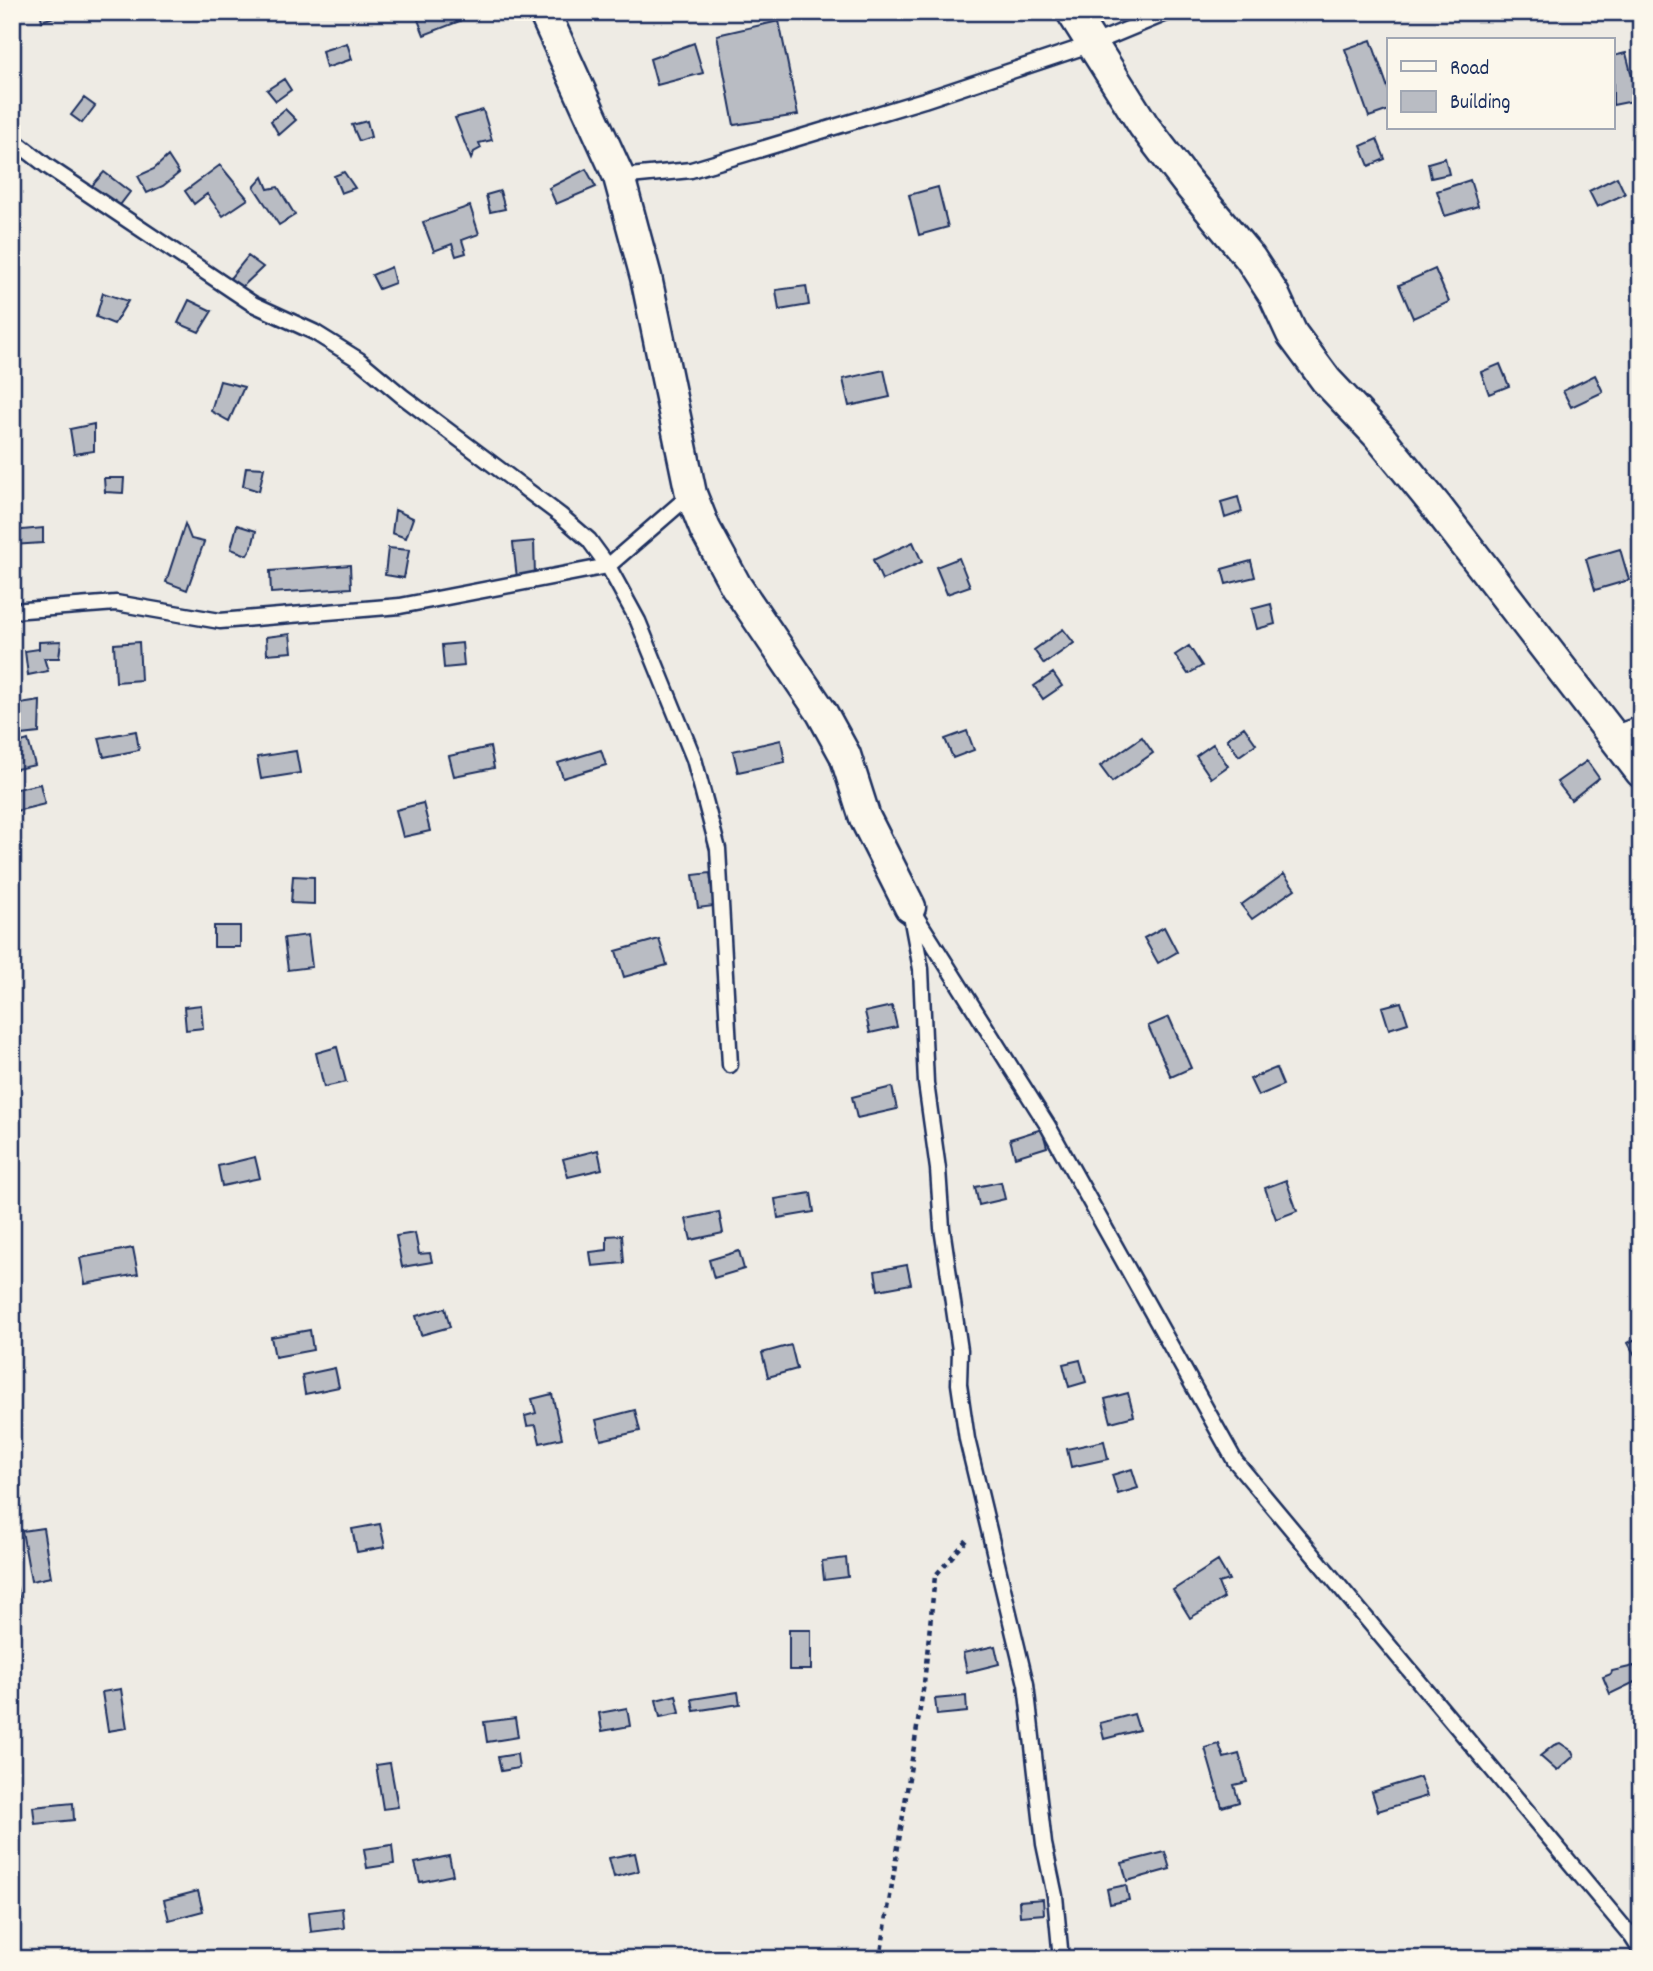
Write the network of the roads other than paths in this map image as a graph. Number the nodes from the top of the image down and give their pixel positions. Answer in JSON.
{"nodes":[{"id":1,"x":544,"y":12,"type":"edge"},
{"id":2,"x":1072,"y":12,"type":"edge"},
{"id":3,"x":1169,"y":12,"type":"edge"},
{"id":4,"x":1091,"y":44,"type":"junction"},
{"id":5,"x":12,"y":139,"type":"edge"},
{"id":6,"x":619,"y":177,"type":"junction"},
{"id":7,"x":691,"y":494,"type":"junction"},
{"id":8,"x":608,"y":566,"type":"junction"},
{"id":9,"x":12,"y":611,"type":"edge"},
{"id":10,"x":1641,"y":724,"type":"edge"},
{"id":11,"x":1612,"y":734,"type":"junction"},
{"id":12,"x":1641,"y":772,"type":"edge"},
{"id":13,"x":910,"y":907,"type":"junction"},
{"id":14,"x":730,"y":1065,"type":"dead end"},
{"id":15,"x":1641,"y":1951,"type":"edge"},
{"id":16,"x":1061,"y":1959,"type":"edge"}],
"edges":[{"from":1,"to":6,"type":"street"},
{"from":2,"to":4,"type":"street"},
{"from":3,"to":4,"type":"lane"},
{"from":4,"to":6,"type":"lane"},
{"from":4,"to":11,"type":"street"},
{"from":5,"to":8,"type":"lane"},
{"from":6,"to":7,"type":"street"},
{"from":7,"to":8,"type":"lane"},
{"from":7,"to":13,"type":"street"},
{"from":8,"to":9,"type":"lane"},
{"from":8,"to":14,"type":"lane"},
{"from":10,"to":11,"type":"lane"},
{"from":11,"to":12,"type":"street"},
{"from":13,"to":15,"type":"lane"},
{"from":13,"to":16,"type":"lane"}]}
